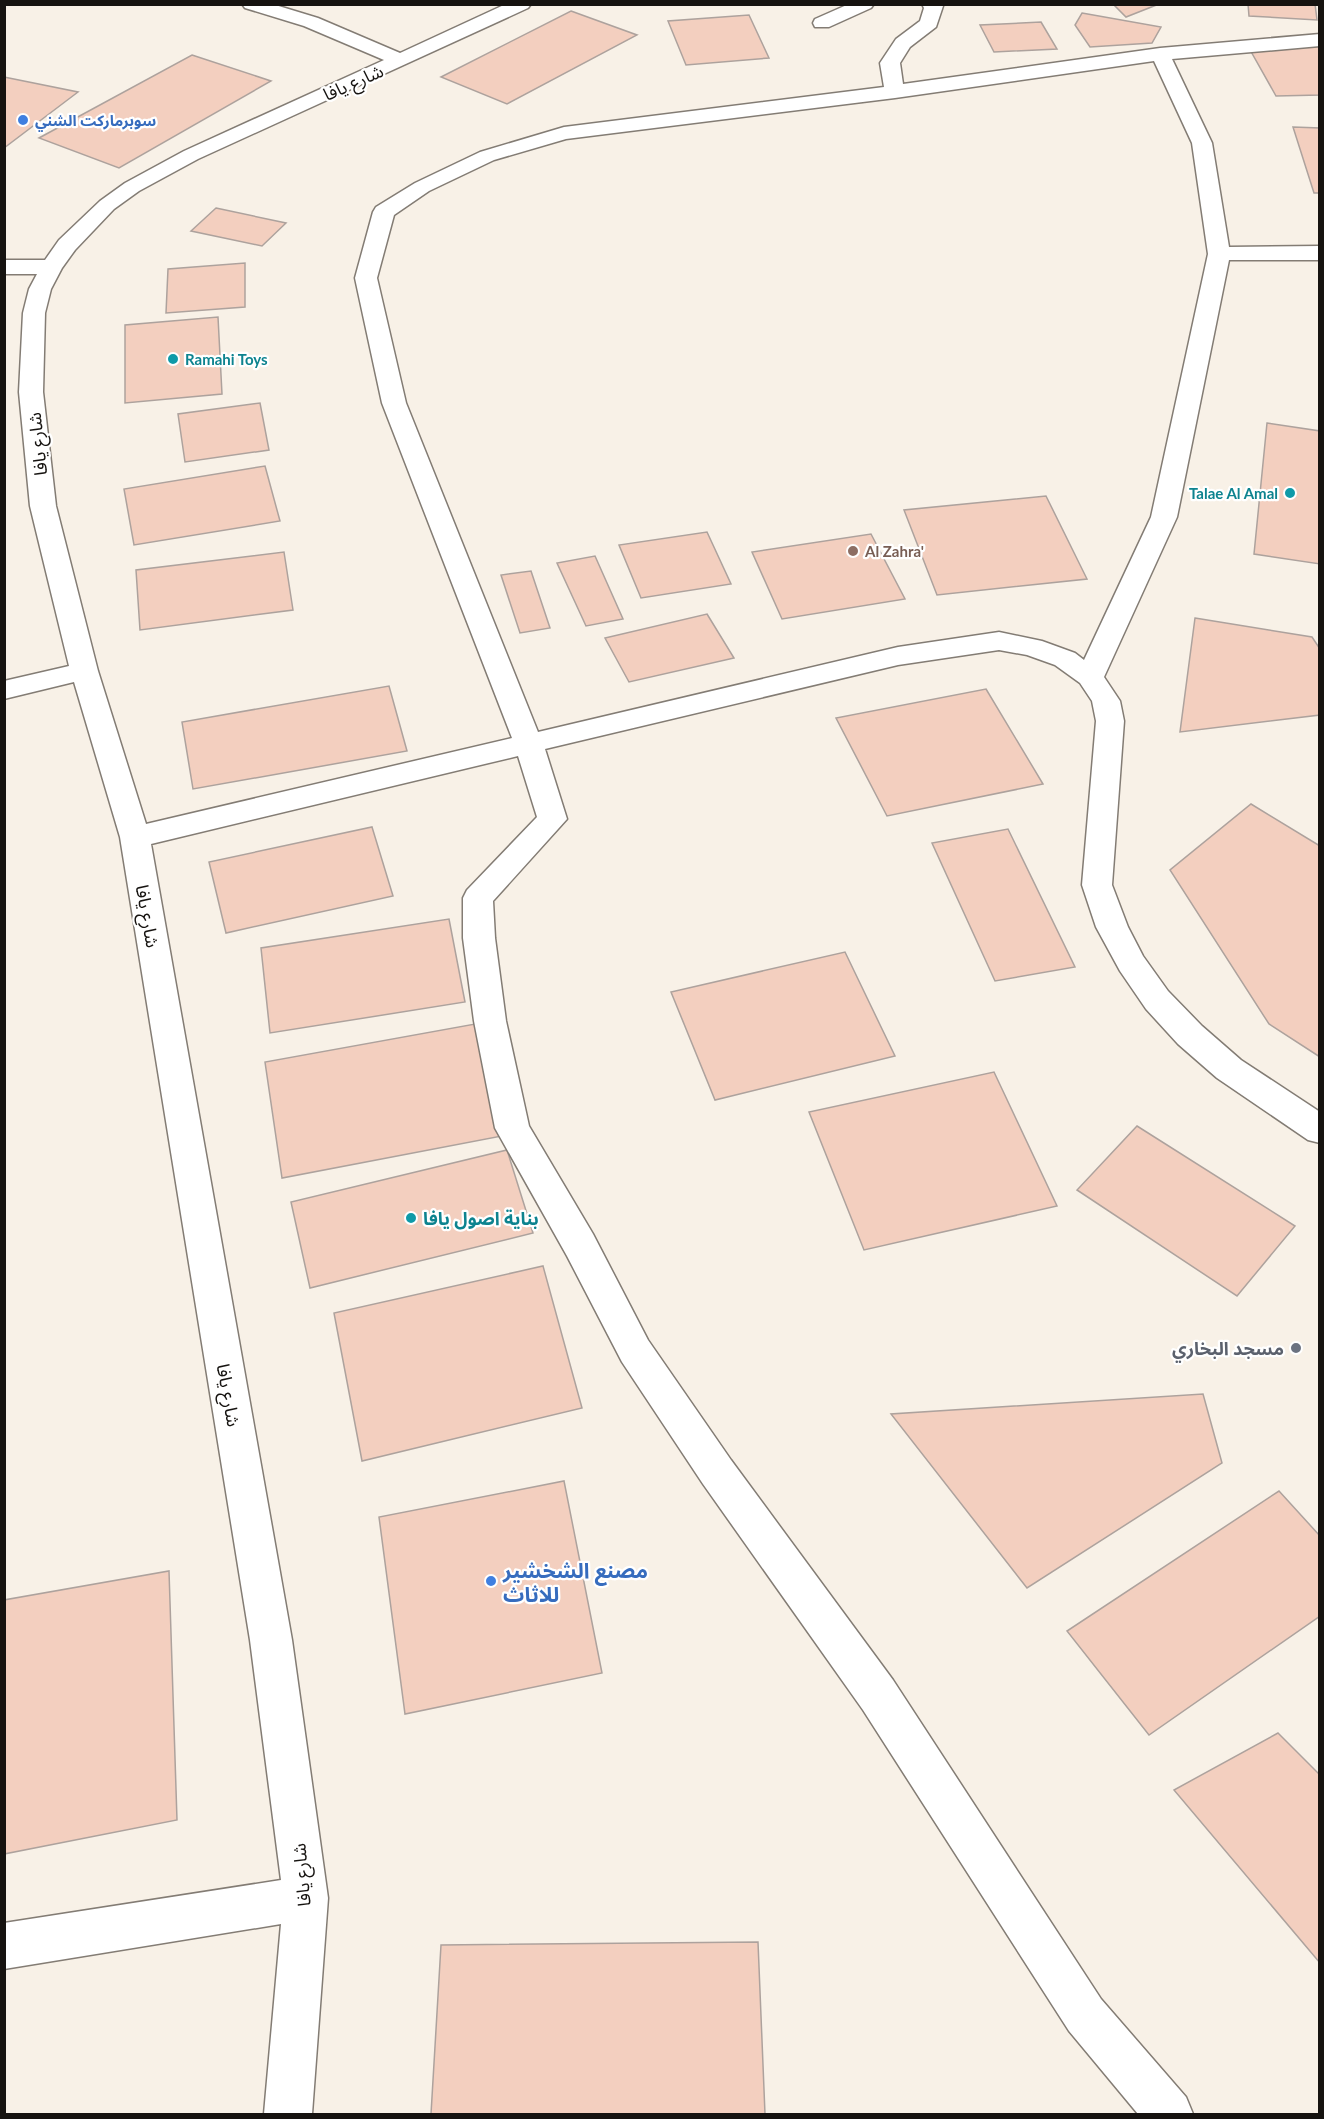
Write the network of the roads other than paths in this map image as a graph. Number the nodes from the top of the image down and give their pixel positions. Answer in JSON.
{"nodes":[{"id":1,"x":251,"y":4,"type":"edge"},
{"id":2,"x":522,"y":4,"type":"edge"},
{"id":3,"x":866,"y":4,"type":"edge"},
{"id":4,"x":931,"y":4,"type":"edge"},
{"id":5,"x":822,"y":23,"type":"dead end"},
{"id":6,"x":1320,"y":40,"type":"edge"},
{"id":7,"x":1160,"y":54,"type":"junction"},
{"id":8,"x":401,"y":60,"type":"junction"},
{"id":9,"x":895,"y":92,"type":"junction"},
{"id":10,"x":1320,"y":253,"type":"edge"},
{"id":11,"x":1219,"y":254,"type":"junction"},
{"id":12,"x":4,"y":267,"type":"edge"},
{"id":13,"x":51,"y":267,"type":"junction"},
{"id":14,"x":84,"y":671,"type":"junction"},
{"id":15,"x":1090,"y":678,"type":"junction"},
{"id":16,"x":4,"y":690,"type":"edge"},
{"id":17,"x":529,"y":745,"type":"junction"},
{"id":18,"x":135,"y":837,"type":"junction"},
{"id":19,"x":1320,"y":1130,"type":"edge"},
{"id":20,"x":306,"y":1898,"type":"junction"},
{"id":21,"x":4,"y":1947,"type":"edge"},
{"id":22,"x":288,"y":2115,"type":"edge"},
{"id":23,"x":1169,"y":2115,"type":"edge"}],
"edges":[{"from":1,"to":8,"type":"street"},
{"from":2,"to":8,"type":"street","name":"شارع يافا"},
{"from":3,"to":5,"type":"street"},
{"from":4,"to":9,"type":"street"},
{"from":6,"to":7,"type":"street"},
{"from":7,"to":9,"type":"street"},
{"from":7,"to":11,"type":"street"},
{"from":8,"to":13,"type":"street","name":"شارع يافا"},
{"from":9,"to":17,"type":"street"},
{"from":10,"to":11,"type":"street"},
{"from":11,"to":15,"type":"street"},
{"from":12,"to":13,"type":"street"},
{"from":13,"to":14,"type":"street","name":"شارع يافا"},
{"from":14,"to":16,"type":"street"},
{"from":14,"to":18,"type":"street","name":"شارع يافا"},
{"from":15,"to":17,"type":"street"},
{"from":15,"to":19,"type":"street"},
{"from":17,"to":18,"type":"street"},
{"from":17,"to":23,"type":"street"},
{"from":18,"to":20,"type":"street","name":"شارع يافا"},
{"from":20,"to":21,"type":"street"},
{"from":20,"to":22,"type":"street","name":"شارع يافا"}]}
